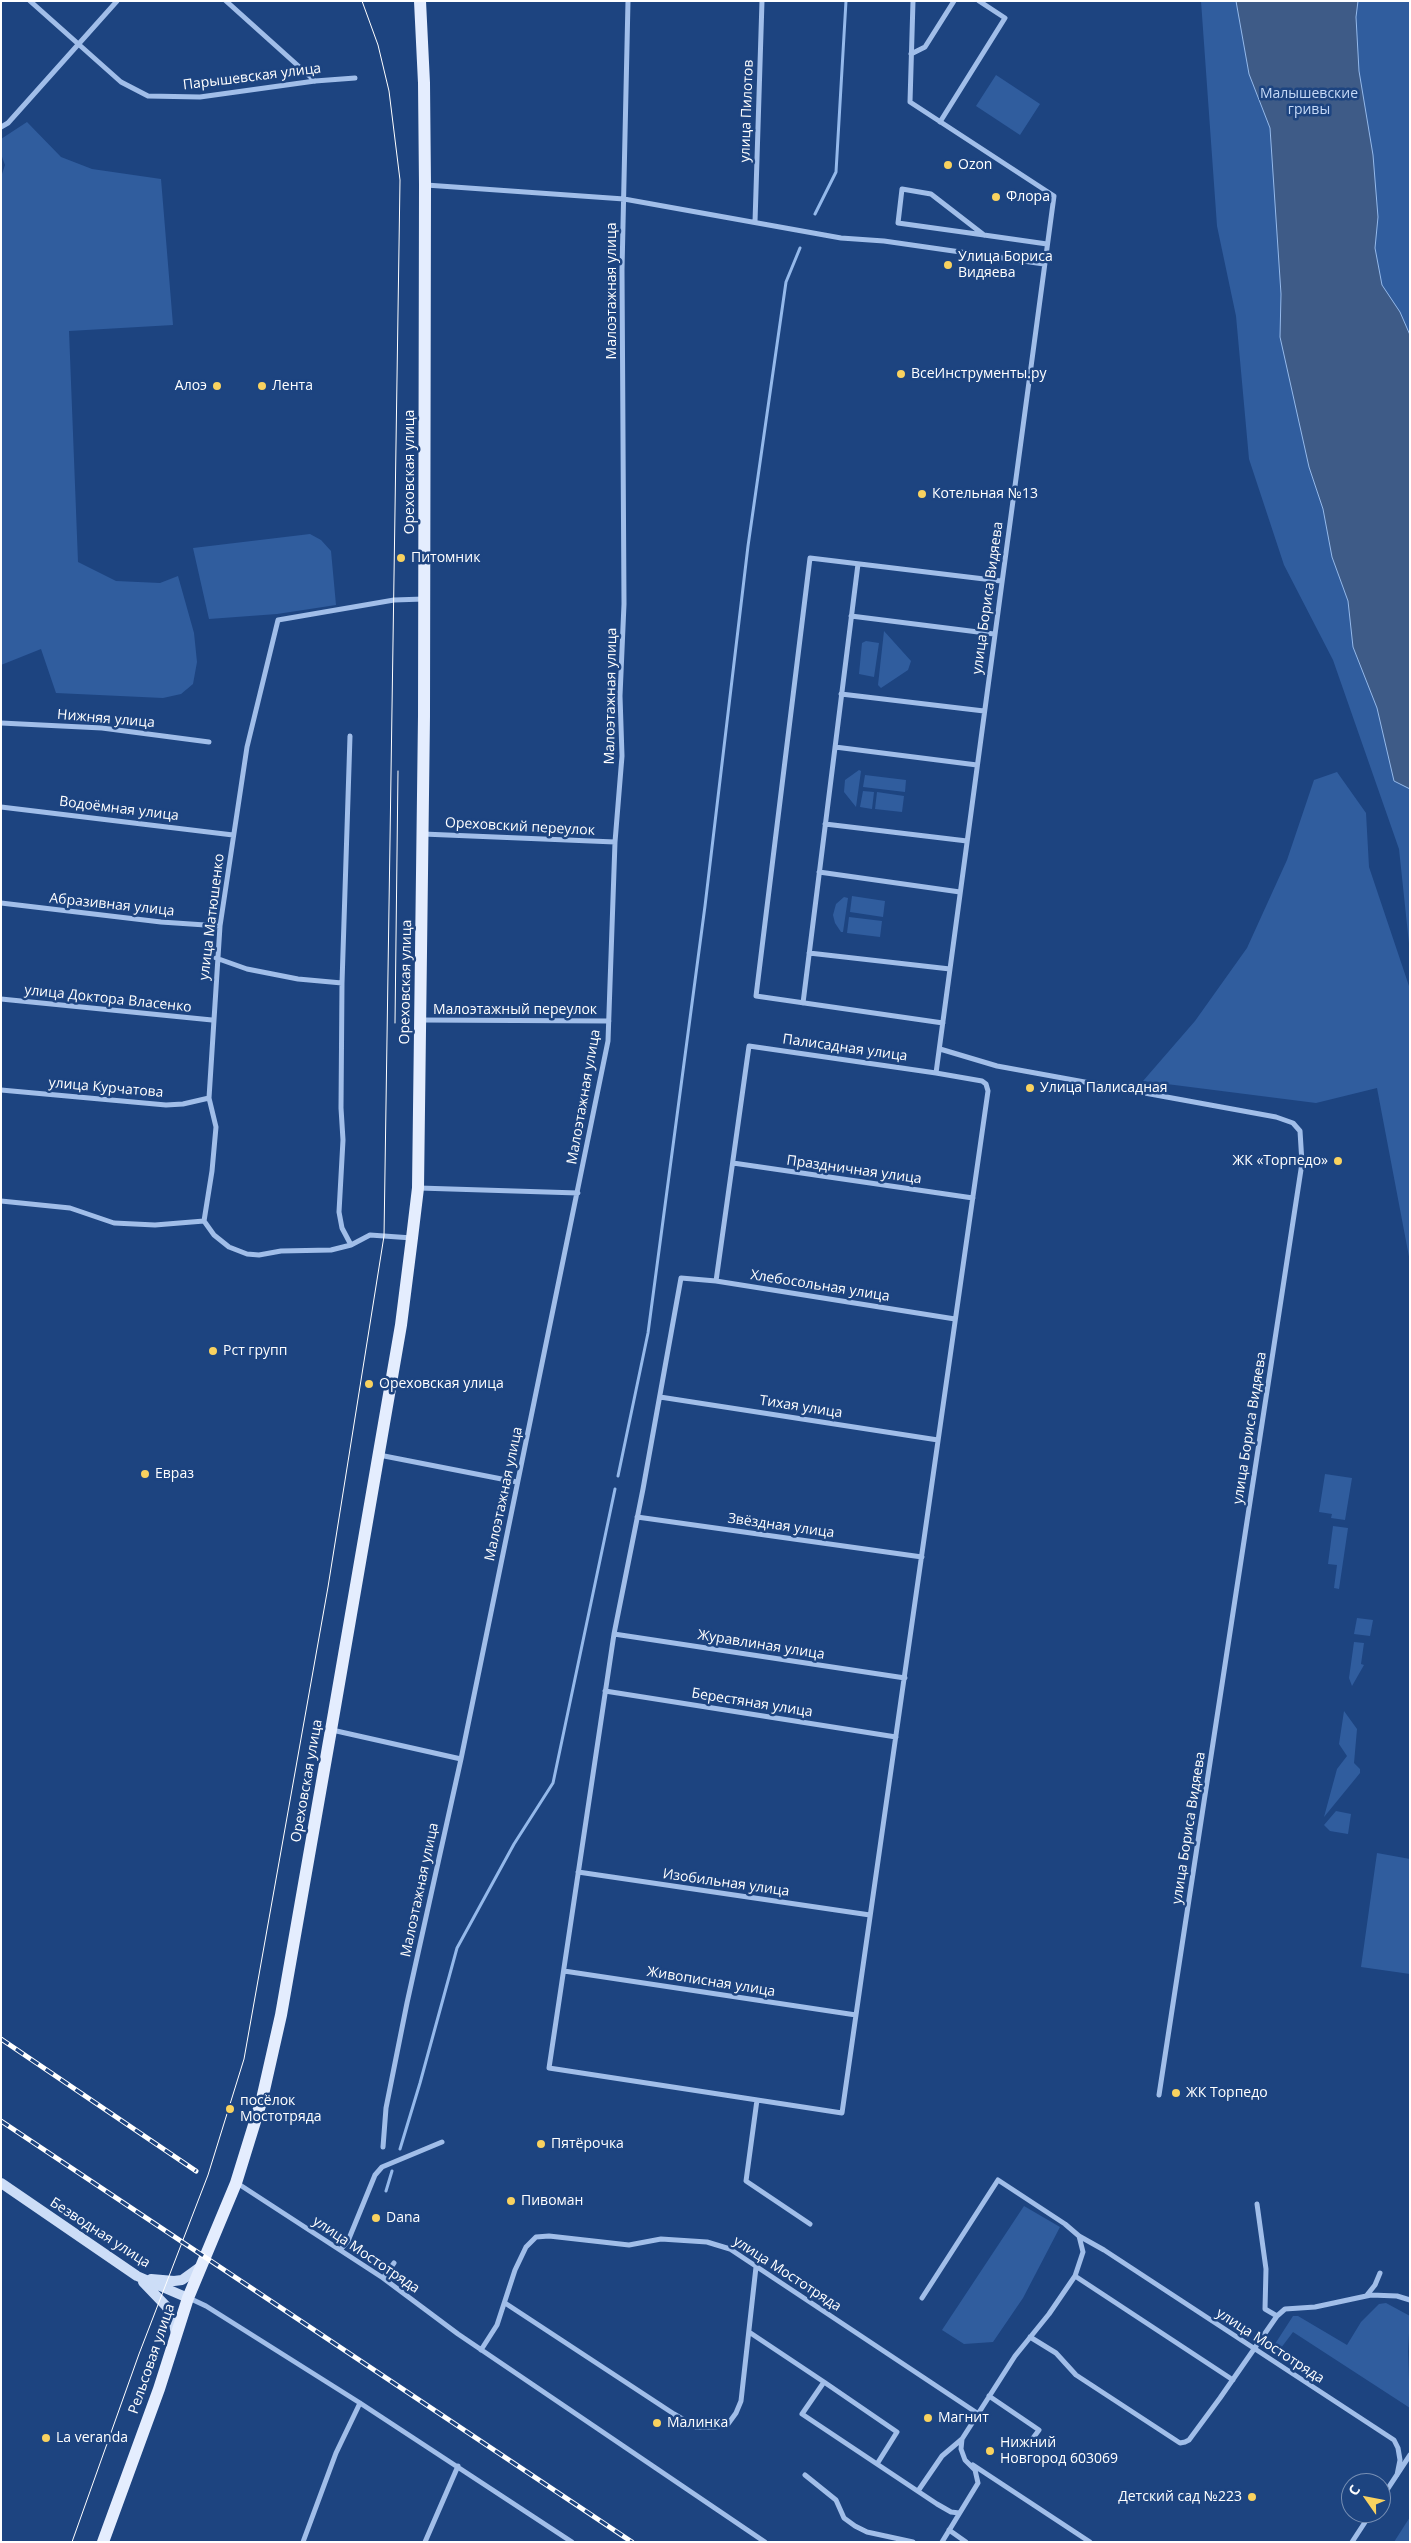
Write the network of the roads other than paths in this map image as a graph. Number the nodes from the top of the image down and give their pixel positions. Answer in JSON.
{"nodes":[{"id":1,"x":30,"y":1,"type":"edge"},
{"id":2,"x":117,"y":1,"type":"edge"},
{"id":3,"x":226,"y":1,"type":"edge"},
{"id":4,"x":420,"y":1,"type":"edge"},
{"id":5,"x":628,"y":1,"type":"edge"},
{"id":6,"x":762,"y":1,"type":"edge"},
{"id":7,"x":913,"y":1,"type":"edge"},
{"id":8,"x":954,"y":1,"type":"edge"},
{"id":9,"x":979,"y":1,"type":"edge"},
{"id":10,"x":79,"y":45,"type":"junction"},
{"id":11,"x":911,"y":54,"type":"junction"},
{"id":12,"x":355,"y":78,"type":"dead end"},
{"id":13,"x":315,"y":81,"type":"junction"},
{"id":14,"x":940,"y":122,"type":"junction"},
{"id":15,"x":1,"y":127,"type":"edge"},
{"id":16,"x":425,"y":185,"type":"junction"},
{"id":17,"x":624,"y":199,"type":"junction"},
{"id":18,"x":755,"y":222,"type":"junction"},
{"id":19,"x":984,"y":235,"type":"junction"},
{"id":20,"x":1047,"y":244,"type":"junction"},
{"id":21,"x":1044,"y":264,"type":"junction"},
{"id":22,"x":858,"y":564,"type":"junction"},
{"id":23,"x":1002,"y":581,"type":"junction"},
{"id":24,"x":424,"y":599,"type":"junction"},
{"id":25,"x":851,"y":616,"type":"junction"},
{"id":26,"x":994,"y":634,"type":"junction"},
{"id":27,"x":841,"y":694,"type":"junction"},
{"id":28,"x":984,"y":711,"type":"junction"},
{"id":29,"x":1,"y":722,"type":"edge"},
{"id":30,"x":350,"y":736,"type":"dead end"},
{"id":31,"x":209,"y":742,"type":"dead end"},
{"id":32,"x":835,"y":747,"type":"junction"},
{"id":33,"x":977,"y":765,"type":"junction"},
{"id":34,"x":1,"y":807,"type":"edge"},
{"id":35,"x":825,"y":824,"type":"junction"},
{"id":36,"x":423,"y":834,"type":"junction"},
{"id":37,"x":234,"y":835,"type":"junction"},
{"id":38,"x":967,"y":841,"type":"junction"},
{"id":39,"x":615,"y":842,"type":"junction"},
{"id":40,"x":820,"y":872,"type":"junction"},
{"id":41,"x":960,"y":892,"type":"junction"},
{"id":42,"x":1,"y":903,"type":"edge"},
{"id":43,"x":220,"y":926,"type":"junction"},
{"id":44,"x":809,"y":953,"type":"junction"},
{"id":45,"x":216,"y":958,"type":"junction"},
{"id":46,"x":950,"y":969,"type":"junction"},
{"id":47,"x":342,"y":983,"type":"junction"},
{"id":48,"x":1,"y":999,"type":"edge"},
{"id":49,"x":803,"y":1003,"type":"junction"},
{"id":50,"x":212,"y":1020,"type":"junction"},
{"id":51,"x":421,"y":1020,"type":"junction"},
{"id":52,"x":609,"y":1022,"type":"junction"},
{"id":53,"x":943,"y":1023,"type":"junction"},
{"id":54,"x":940,"y":1049,"type":"junction"},
{"id":55,"x":936,"y":1073,"type":"junction"},
{"id":56,"x":1,"y":1090,"type":"edge"},
{"id":57,"x":209,"y":1098,"type":"junction"},
{"id":58,"x":733,"y":1163,"type":"junction"},
{"id":59,"x":418,"y":1188,"type":"junction"},
{"id":60,"x":578,"y":1193,"type":"junction"},
{"id":61,"x":972,"y":1198,"type":"junction"},
{"id":62,"x":1,"y":1201,"type":"edge"},
{"id":63,"x":204,"y":1221,"type":"junction"},
{"id":64,"x":412,"y":1238,"type":"junction"},
{"id":65,"x":351,"y":1245,"type":"junction"},
{"id":66,"x":716,"y":1281,"type":"junction"},
{"id":67,"x":955,"y":1319,"type":"junction"},
{"id":68,"x":660,"y":1397,"type":"junction"},
{"id":69,"x":938,"y":1440,"type":"junction"},
{"id":70,"x":378,"y":1455,"type":"junction"},
{"id":71,"x":518,"y":1482,"type":"junction"},
{"id":72,"x":637,"y":1517,"type":"junction"},
{"id":73,"x":922,"y":1557,"type":"junction"},
{"id":74,"x":614,"y":1634,"type":"junction"},
{"id":75,"x":905,"y":1678,"type":"junction"},
{"id":76,"x":605,"y":1691,"type":"junction"},
{"id":77,"x":331,"y":1730,"type":"junction"},
{"id":78,"x":896,"y":1737,"type":"junction"},
{"id":79,"x":461,"y":1759,"type":"junction"},
{"id":80,"x":578,"y":1872,"type":"junction"},
{"id":81,"x":870,"y":1915,"type":"junction"},
{"id":82,"x":564,"y":1971,"type":"junction"},
{"id":83,"x":856,"y":2015,"type":"junction"},
{"id":84,"x":1159,"y":2096,"type":"dead end"},
{"id":85,"x":757,"y":2100,"type":"junction"},
{"id":86,"x":442,"y":2142,"type":"dead end"},
{"id":87,"x":383,"y":2147,"type":"dead end"},
{"id":88,"x":1,"y":2183,"type":"edge"},
{"id":89,"x":236,"y":2183,"type":"junction"},
{"id":90,"x":1257,"y":2204,"type":"dead end"},
{"id":91,"x":810,"y":2224,"type":"dead end"},
{"id":92,"x":1079,"y":2236,"type":"junction"},
{"id":93,"x":340,"y":2250,"type":"junction"},
{"id":94,"x":394,"y":2263,"type":"dead end"},
{"id":95,"x":200,"y":2267,"type":"junction"},
{"id":96,"x":756,"y":2267,"type":"junction"},
{"id":97,"x":1380,"y":2272,"type":"dead end"},
{"id":98,"x":137,"y":2276,"type":"junction"},
{"id":99,"x":1075,"y":2276,"type":"junction"},
{"id":100,"x":383,"y":2278,"type":"junction"},
{"id":101,"x":1367,"y":2295,"type":"junction"},
{"id":102,"x":188,"y":2298,"type":"junction"},
{"id":103,"x":922,"y":2298,"type":"dead end"},
{"id":104,"x":1410,"y":2300,"type":"edge"},
{"id":105,"x":505,"y":2303,"type":"junction"},
{"id":106,"x":1277,"y":2316,"type":"junction"},
{"id":107,"x":749,"y":2332,"type":"junction"},
{"id":108,"x":176,"y":2335,"type":"junction"},
{"id":109,"x":1030,"y":2337,"type":"junction"},
{"id":110,"x":1254,"y":2349,"type":"junction"},
{"id":111,"x":481,"y":2350,"type":"junction"},
{"id":112,"x":1233,"y":2380,"type":"junction"},
{"id":113,"x":824,"y":2382,"type":"junction"},
{"id":114,"x":989,"y":2396,"type":"junction"},
{"id":115,"x":360,"y":2403,"type":"junction"},
{"id":116,"x":977,"y":2412,"type":"junction"},
{"id":117,"x":962,"y":2439,"type":"junction"},
{"id":118,"x":1030,"y":2442,"type":"dead end"},
{"id":119,"x":1410,"y":2455,"type":"edge"},
{"id":120,"x":965,"y":2460,"type":"junction"},
{"id":121,"x":877,"y":2464,"type":"junction"},
{"id":122,"x":458,"y":2466,"type":"junction"},
{"id":123,"x":805,"y":2475,"type":"dead end"},
{"id":124,"x":1397,"y":2475,"type":"junction"},
{"id":125,"x":1391,"y":2484,"type":"edge"},
{"id":126,"x":918,"y":2491,"type":"junction"},
{"id":127,"x":959,"y":2513,"type":"junction"},
{"id":128,"x":1364,"y":2523,"type":"edge"},
{"id":129,"x":949,"y":2530,"type":"junction"},
{"id":130,"x":889,"y":2536,"type":"junction"},
{"id":131,"x":103,"y":2542,"type":"edge"},
{"id":132,"x":303,"y":2542,"type":"edge"},
{"id":133,"x":425,"y":2542,"type":"edge"},
{"id":134,"x":572,"y":2542,"type":"edge"},
{"id":135,"x":765,"y":2542,"type":"edge"},
{"id":136,"x":886,"y":2542,"type":"edge"},
{"id":137,"x":913,"y":2542,"type":"edge"},
{"id":138,"x":942,"y":2542,"type":"edge"},
{"id":139,"x":966,"y":2542,"type":"edge"},
{"id":140,"x":1090,"y":2542,"type":"edge"},
{"id":141,"x":1352,"y":2542,"type":"edge"}],
"edges":[{"from":1,"to":10,"type":"street","name":"Парышевская улица"},
{"from":2,"to":10,"type":"street"},
{"from":3,"to":13,"type":"street"},
{"from":4,"to":16,"type":"main road","name":"Ореховская улица"},
{"from":5,"to":17,"type":"street","name":"Малоэтажная улица"},
{"from":6,"to":18,"type":"street","name":"улица Пилотов"},
{"from":7,"to":11,"type":"street","name":"улица Бориса Видяева"},
{"from":8,"to":11,"type":"street"},
{"from":9,"to":14,"type":"street"},
{"from":10,"to":13,"type":"street","name":"Парышевская улица"},
{"from":10,"to":15,"type":"street"},
{"from":11,"to":14,"type":"street","name":"улица Бориса Видяева"},
{"from":12,"to":13,"type":"street","name":"Парышевская улица"},
{"from":14,"to":20,"type":"street","name":"улица Бориса Видяева"},
{"from":16,"to":17,"type":"street"},
{"from":16,"to":24,"type":"main road","name":"Ореховская улица"},
{"from":17,"to":18,"type":"street"},
{"from":17,"to":39,"type":"street","name":"Малоэтажная улица"},
{"from":18,"to":21,"type":"street"},
{"from":19,"to":19,"type":"street"},
{"from":19,"to":20,"type":"street"},
{"from":20,"to":21,"type":"street","name":"улица Бориса Видяева"},
{"from":21,"to":23,"type":"street","name":"улица Бориса Видяева"},
{"from":22,"to":23,"type":"street"},
{"from":22,"to":25,"type":"street"},
{"from":22,"to":49,"type":"street"},
{"from":23,"to":26,"type":"street","name":"улица Бориса Видяева"},
{"from":24,"to":36,"type":"main road","name":"Ореховская улица"},
{"from":24,"to":37,"type":"street","name":"улица Матюшенко"},
{"from":25,"to":26,"type":"street"},
{"from":25,"to":27,"type":"street"},
{"from":26,"to":28,"type":"street","name":"улица Бориса Видяева"},
{"from":27,"to":28,"type":"street"},
{"from":27,"to":32,"type":"street"},
{"from":28,"to":33,"type":"street","name":"улица Бориса Видяева"},
{"from":29,"to":31,"type":"street","name":"Нижняя улица"},
{"from":30,"to":47,"type":"street"},
{"from":32,"to":33,"type":"street"},
{"from":32,"to":35,"type":"street"},
{"from":33,"to":38,"type":"street","name":"улица Бориса Видяева"},
{"from":34,"to":37,"type":"street","name":"Водоёмная улица"},
{"from":35,"to":38,"type":"street"},
{"from":35,"to":40,"type":"street"},
{"from":36,"to":39,"type":"street","name":"Ореховский переулок"},
{"from":36,"to":51,"type":"main road","name":"Ореховская улица"},
{"from":37,"to":43,"type":"street","name":"улица Матюшенко"},
{"from":38,"to":41,"type":"street","name":"улица Бориса Видяева"},
{"from":39,"to":52,"type":"street","name":"Малоэтажная улица"},
{"from":40,"to":41,"type":"street"},
{"from":40,"to":44,"type":"street"},
{"from":41,"to":46,"type":"street","name":"улица Бориса Видяева"},
{"from":42,"to":43,"type":"street","name":"Абразивная улица"},
{"from":43,"to":45,"type":"street","name":"улица Матюшенко"},
{"from":44,"to":46,"type":"street"},
{"from":44,"to":49,"type":"street"},
{"from":45,"to":47,"type":"street"},
{"from":45,"to":50,"type":"street","name":"улица Матюшенко"},
{"from":46,"to":53,"type":"street","name":"улица Бориса Видяева"},
{"from":47,"to":65,"type":"street"},
{"from":48,"to":50,"type":"street","name":"улица Доктора Власенко"},
{"from":49,"to":53,"type":"street"},
{"from":50,"to":57,"type":"street","name":"улица Матюшенко"},
{"from":51,"to":52,"type":"street","name":"Малоэтажный переулок"},
{"from":51,"to":59,"type":"main road","name":"Ореховская улица"},
{"from":52,"to":60,"type":"street","name":"Малоэтажная улица"},
{"from":53,"to":54,"type":"street","name":"улица Бориса Видяева"},
{"from":54,"to":55,"type":"street","name":"улица Бориса Видяева"},
{"from":54,"to":84,"type":"street","name":"улица Бориса Видяева"},
{"from":55,"to":58,"type":"street","name":"Палисадная улица"},
{"from":55,"to":61,"type":"street","name":"Палисадная улица"},
{"from":56,"to":57,"type":"street","name":"улица Курчатова"},
{"from":57,"to":63,"type":"street","name":"улица Матюшенко"},
{"from":58,"to":61,"type":"street","name":"Праздничная улица"},
{"from":58,"to":66,"type":"street"},
{"from":59,"to":60,"type":"street"},
{"from":59,"to":64,"type":"main road","name":"Ореховская улица"},
{"from":60,"to":71,"type":"street","name":"Малоэтажная улица"},
{"from":61,"to":67,"type":"street"},
{"from":62,"to":63,"type":"street"},
{"from":63,"to":65,"type":"street"},
{"from":64,"to":65,"type":"street"},
{"from":64,"to":70,"type":"main road","name":"Ореховская улица"},
{"from":66,"to":67,"type":"street","name":"Хлебосольная улица"},
{"from":66,"to":68,"type":"street","name":"Хлебосольная улица"},
{"from":67,"to":69,"type":"street"},
{"from":68,"to":69,"type":"street","name":"Тихая улица"},
{"from":68,"to":72,"type":"street"},
{"from":69,"to":73,"type":"street"},
{"from":70,"to":71,"type":"street"},
{"from":70,"to":77,"type":"main road","name":"Ореховская улица"},
{"from":71,"to":79,"type":"street","name":"Малоэтажная улица"},
{"from":72,"to":73,"type":"street","name":"Звёздная улица"},
{"from":72,"to":74,"type":"street"},
{"from":73,"to":75,"type":"street"},
{"from":74,"to":75,"type":"street","name":"Журавлиная улица"},
{"from":74,"to":76,"type":"street"},
{"from":75,"to":78,"type":"street"},
{"from":76,"to":78,"type":"street","name":"Берестяная улица"},
{"from":76,"to":80,"type":"street"},
{"from":77,"to":79,"type":"street"},
{"from":77,"to":89,"type":"main road","name":"Ореховская улица"},
{"from":78,"to":81,"type":"street"},
{"from":79,"to":87,"type":"street","name":"Малоэтажная улица"},
{"from":80,"to":81,"type":"street","name":"Изобильная улица"},
{"from":80,"to":82,"type":"street"},
{"from":81,"to":83,"type":"street"},
{"from":82,"to":83,"type":"street","name":"Живописная улица"},
{"from":82,"to":85,"type":"street"},
{"from":83,"to":85,"type":"street"},
{"from":85,"to":91,"type":"street"},
{"from":86,"to":93,"type":"street"},
{"from":88,"to":98,"type":"main road","name":"Безводная улица"},
{"from":89,"to":93,"type":"street","name":"улица Мостотряда"},
{"from":89,"to":95,"type":"main road","name":"Ореховская улица"},
{"from":90,"to":106,"type":"street"},
{"from":92,"to":99,"type":"street"},
{"from":92,"to":103,"type":"street","name":"улица Мостотряда"},
{"from":92,"to":110,"type":"street","name":"улица Мостотряда"},
{"from":93,"to":100,"type":"street","name":"улица Мостотряда"},
{"from":94,"to":100,"type":"street"},
{"from":95,"to":98,"type":"main road"},
{"from":95,"to":102,"type":"main road","name":"Рельсовая улица"},
{"from":96,"to":105,"type":"street","name":"улица Мостотряда"},
{"from":96,"to":107,"type":"street"},
{"from":96,"to":116,"type":"street","name":"улица Мостотряда"},
{"from":97,"to":101,"type":"street"},
{"from":98,"to":102,"type":"main road","name":"Безводная улица"},
{"from":98,"to":108,"type":"main road"},
{"from":99,"to":109,"type":"street"},
{"from":99,"to":112,"type":"street"},
{"from":100,"to":111,"type":"street","name":"улица Мостотряда"},
{"from":101,"to":104,"type":"street"},
{"from":101,"to":106,"type":"street"},
{"from":102,"to":108,"type":"main road","name":"Рельсовая улица"},
{"from":102,"to":115,"type":"street"},
{"from":105,"to":107,"type":"street"},
{"from":105,"to":111,"type":"street","name":"улица Мостотряда"},
{"from":106,"to":110,"type":"street"},
{"from":107,"to":113,"type":"street"},
{"from":108,"to":131,"type":"main road","name":"Рельсовая улица"},
{"from":109,"to":112,"type":"street"},
{"from":109,"to":114,"type":"street"},
{"from":110,"to":112,"type":"street"},
{"from":110,"to":124,"type":"street","name":"улица Мостотряда"},
{"from":111,"to":135,"type":"street","name":"улица Мостотряда"},
{"from":113,"to":121,"type":"street"},
{"from":113,"to":121,"type":"street"},
{"from":114,"to":116,"type":"street"},
{"from":114,"to":118,"type":"street"},
{"from":115,"to":122,"type":"street"},
{"from":115,"to":132,"type":"street"},
{"from":116,"to":117,"type":"street"},
{"from":117,"to":120,"type":"street"},
{"from":117,"to":126,"type":"street"},
{"from":119,"to":124,"type":"street"},
{"from":120,"to":127,"type":"street"},
{"from":120,"to":140,"type":"street"},
{"from":121,"to":126,"type":"street"},
{"from":122,"to":133,"type":"street"},
{"from":122,"to":134,"type":"street"},
{"from":123,"to":130,"type":"street"},
{"from":124,"to":125,"type":"street"},
{"from":126,"to":127,"type":"street"},
{"from":127,"to":129,"type":"street"},
{"from":128,"to":141,"type":"street"},
{"from":129,"to":138,"type":"street"},
{"from":129,"to":139,"type":"street"},
{"from":130,"to":136,"type":"street"},
{"from":130,"to":137,"type":"street"}]}
